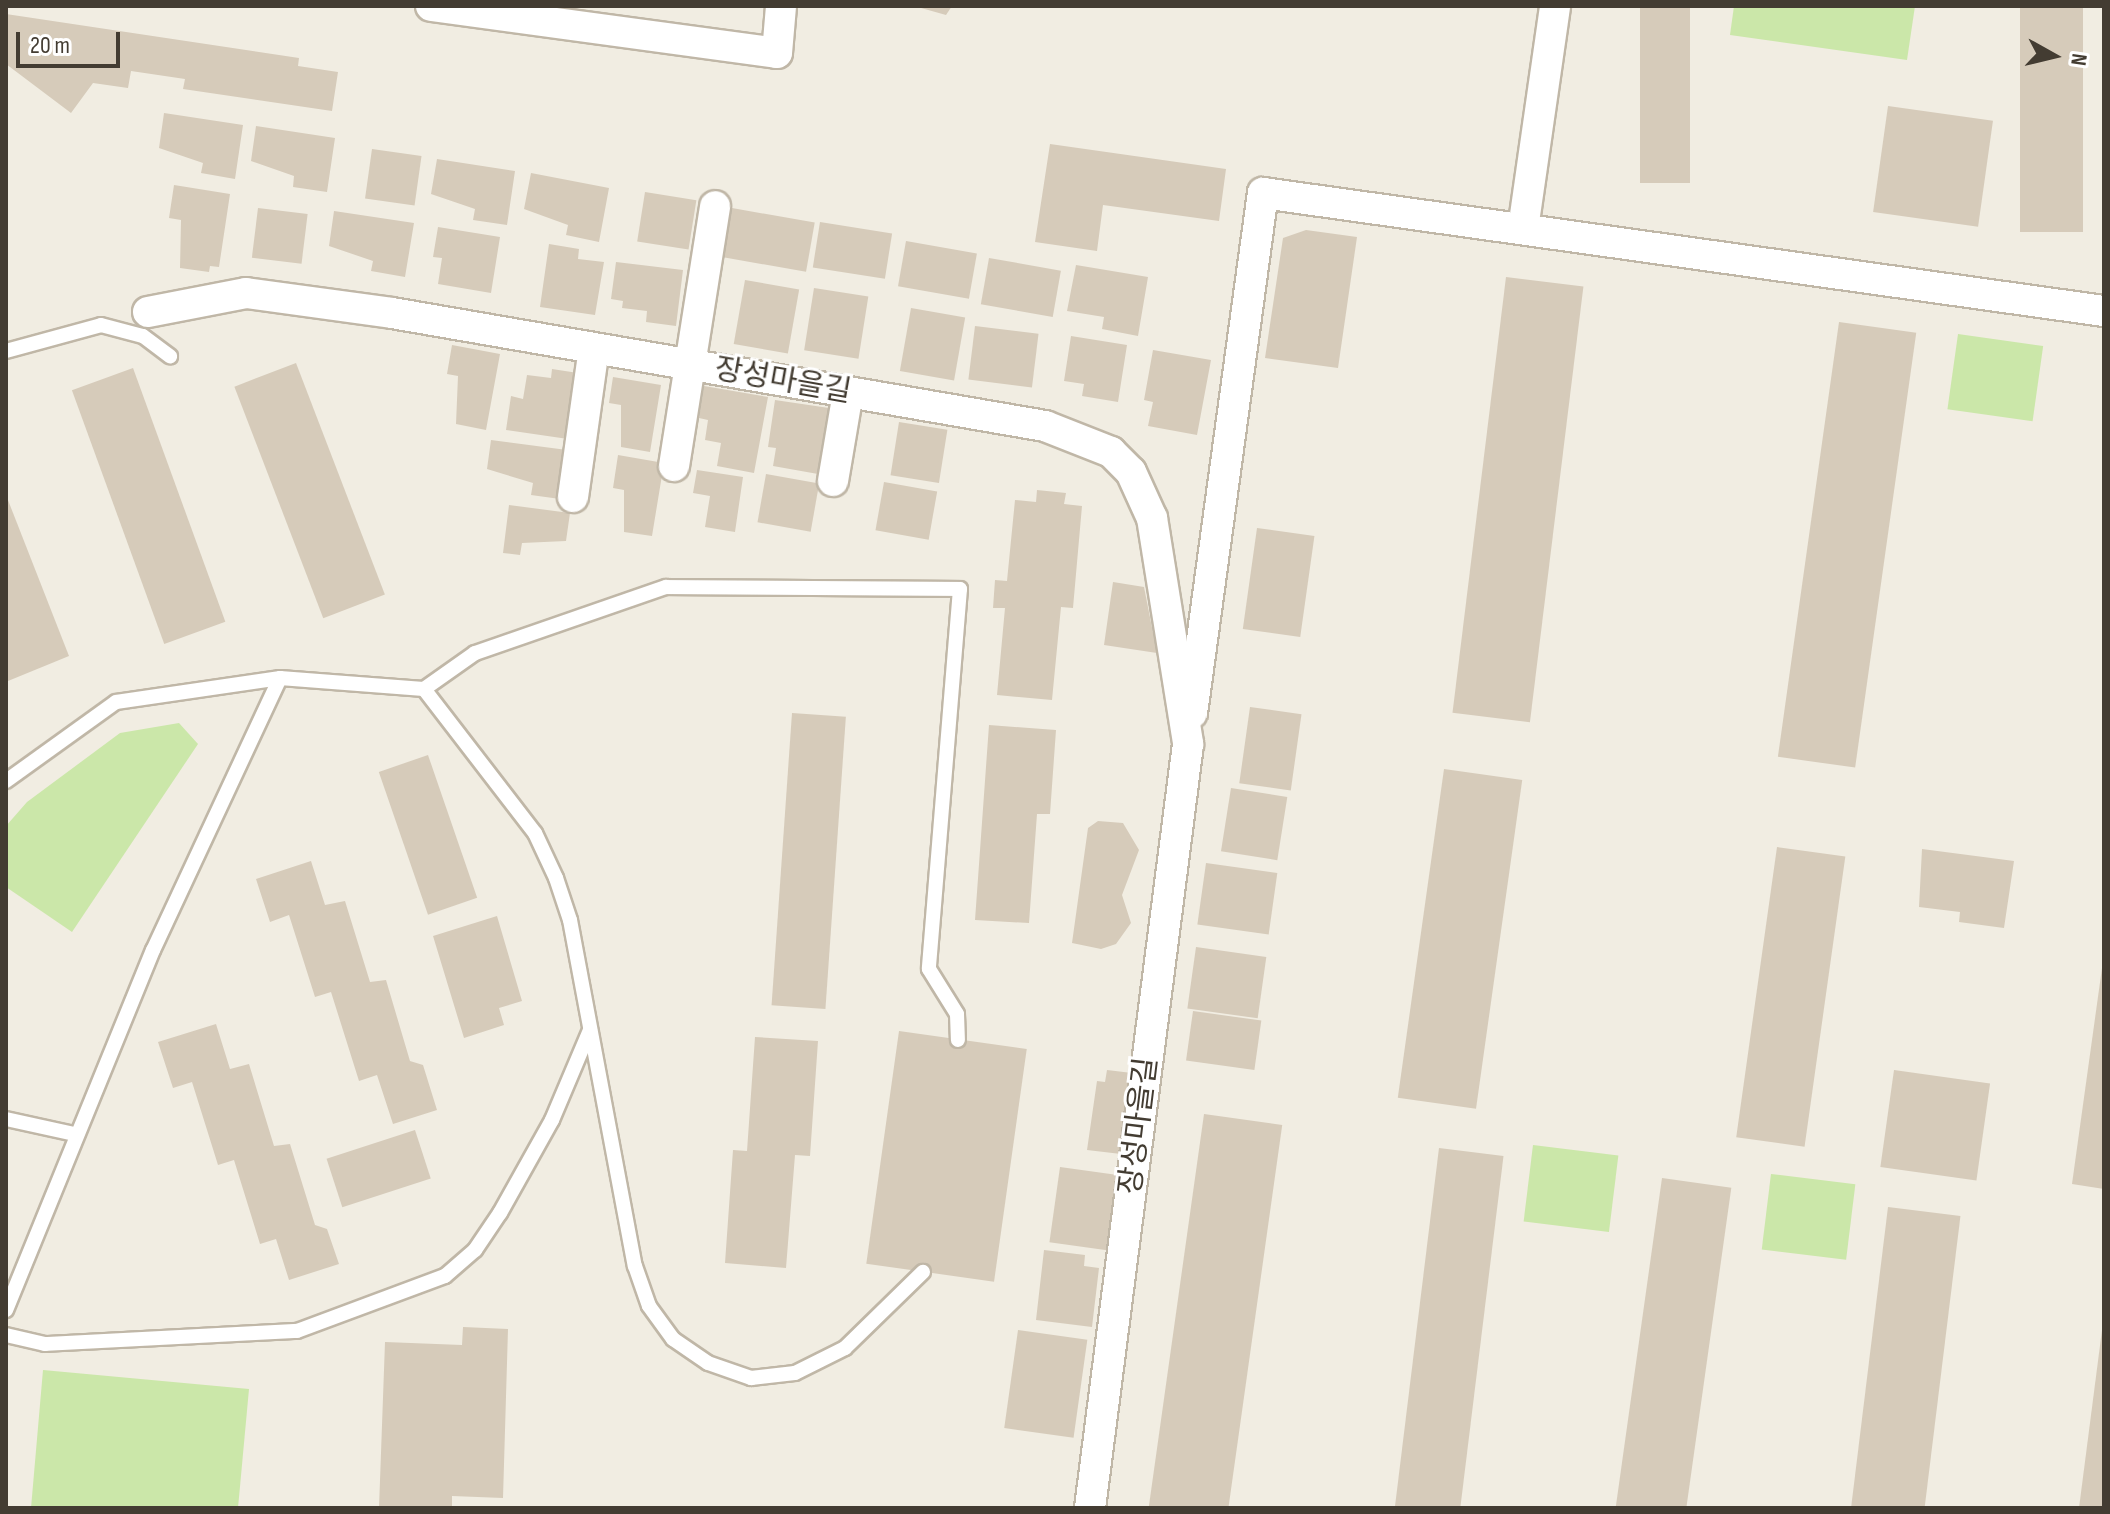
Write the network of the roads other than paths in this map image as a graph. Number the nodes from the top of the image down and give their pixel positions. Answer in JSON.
{"nodes":[{"id":1,"x":431,"y":6,"type":"edge"},
{"id":2,"x":781,"y":6,"type":"edge"},
{"id":3,"x":1555,"y":6,"type":"edge"},
{"id":4,"x":715,"y":206,"type":"dead end"},
{"id":5,"x":1523,"y":229,"type":"junction"},
{"id":6,"x":2104,"y":311,"type":"edge"},
{"id":7,"x":148,"y":312,"type":"dead end"},
{"id":8,"x":594,"y":348,"type":"junction"},
{"id":9,"x":6,"y":351,"type":"edge"},
{"id":10,"x":170,"y":356,"type":"dead end"},
{"id":11,"x":690,"y":365,"type":"junction"},
{"id":12,"x":848,"y":392,"type":"junction"},
{"id":13,"x":674,"y":466,"type":"dead end"},
{"id":14,"x":833,"y":481,"type":"dead end"},
{"id":15,"x":573,"y":497,"type":"dead end"},
{"id":16,"x":280,"y":678,"type":"junction"},
{"id":17,"x":424,"y":689,"type":"junction"},
{"id":18,"x":1188,"y":744,"type":"junction"},
{"id":19,"x":6,"y":781,"type":"edge"},
{"id":20,"x":590,"y":1029,"type":"junction"},
{"id":21,"x":958,"y":1040,"type":"dead end"},
{"id":22,"x":6,"y":1119,"type":"edge"},
{"id":23,"x":74,"y":1134,"type":"junction"},
{"id":24,"x":923,"y":1272,"type":"dead end"},
{"id":25,"x":6,"y":1310,"type":"edge"},
{"id":26,"x":6,"y":1335,"type":"edge"},
{"id":27,"x":1090,"y":1508,"type":"edge"}],
"edges":[{"from":1,"to":2,"type":"street"},
{"from":3,"to":5,"type":"street"},
{"from":4,"to":11,"type":"street"},
{"from":5,"to":6,"type":"street"},
{"from":5,"to":18,"type":"street","name":"장성마을길"},
{"from":7,"to":8,"type":"street","name":"장성마을길"},
{"from":8,"to":11,"type":"street","name":"장성마을길"},
{"from":8,"to":15,"type":"street"},
{"from":9,"to":10,"type":"lane"},
{"from":11,"to":12,"type":"street","name":"장성마을길"},
{"from":11,"to":13,"type":"street"},
{"from":12,"to":14,"type":"street"},
{"from":12,"to":18,"type":"street","name":"장성마을길"},
{"from":16,"to":17,"type":"lane"},
{"from":16,"to":19,"type":"lane"},
{"from":16,"to":23,"type":"lane"},
{"from":17,"to":20,"type":"lane"},
{"from":17,"to":21,"type":"lane"},
{"from":18,"to":27,"type":"street","name":"장성마을길"},
{"from":20,"to":24,"type":"lane"},
{"from":20,"to":26,"type":"lane"},
{"from":22,"to":23,"type":"lane"},
{"from":23,"to":25,"type":"lane"}]}
